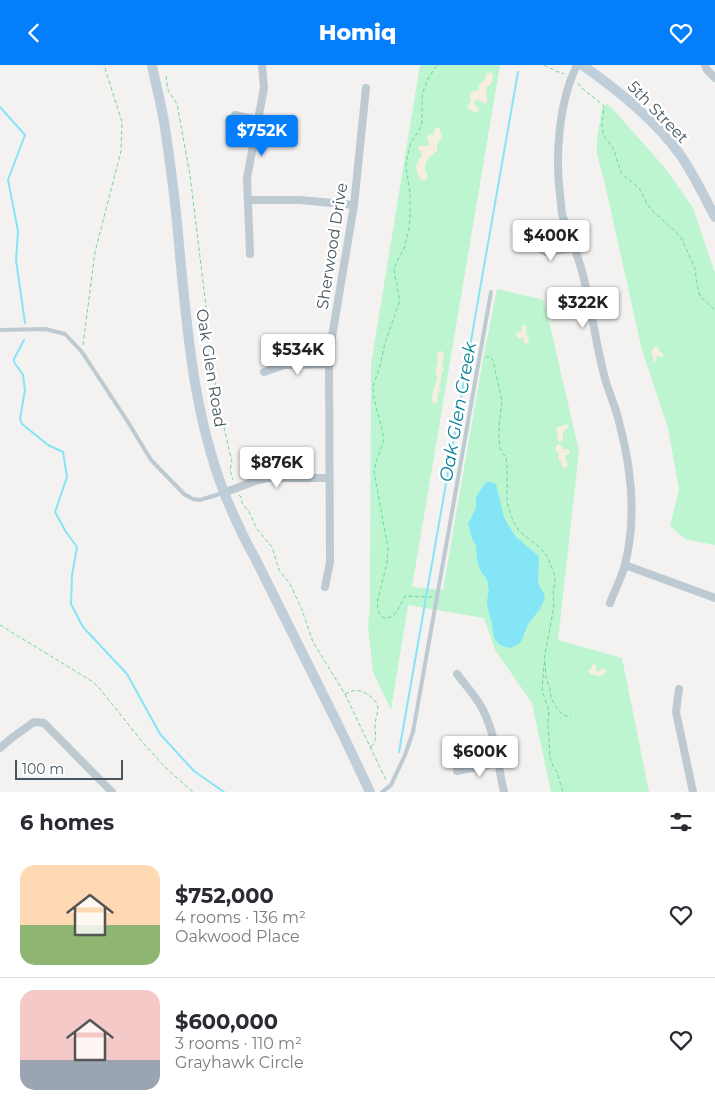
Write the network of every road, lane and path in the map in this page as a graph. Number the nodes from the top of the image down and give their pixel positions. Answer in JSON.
{"nodes":[{"id":1,"x":104,"y":65,"type":"edge"},
{"id":2,"x":152,"y":65,"type":"edge"},
{"id":3,"x":262,"y":65,"type":"edge"},
{"id":4,"x":437,"y":65,"type":"edge"},
{"id":5,"x":544,"y":65,"type":"edge"},
{"id":6,"x":577,"y":65,"type":"edge"},
{"id":7,"x":582,"y":65,"type":"edge"},
{"id":8,"x":705,"y":65,"type":"edge"},
{"id":9,"x":166,"y":76,"type":"dead end"},
{"id":10,"x":570,"y":78,"type":"junction"},
{"id":11,"x":715,"y":78,"type":"edge"},
{"id":12,"x":366,"y":88,"type":"dead end"},
{"id":13,"x":235,"y":115,"type":"dead end"},
{"id":14,"x":258,"y":120,"type":"junction"},
{"id":15,"x":248,"y":201,"type":"junction"},
{"id":16,"x":354,"y":205,"type":"junction"},
{"id":17,"x":715,"y":217,"type":"edge"},
{"id":18,"x":533,"y":245,"type":"dead end"},
{"id":19,"x":575,"y":249,"type":"junction"},
{"id":20,"x":250,"y":254,"type":"dead end"},
{"id":21,"x":491,"y":291,"type":"dead end"},
{"id":22,"x":715,"y":311,"type":"edge"},
{"id":23,"x":0,"y":330,"type":"edge"},
{"id":24,"x":82,"y":351,"type":"junction"},
{"id":25,"x":479,"y":356,"type":"junction"},
{"id":26,"x":329,"y":364,"type":"junction"},
{"id":27,"x":264,"y":372,"type":"dead end"},
{"id":28,"x":329,"y":478,"type":"junction"},
{"id":29,"x":234,"y":489,"type":"junction"},
{"id":30,"x":223,"y":493,"type":"junction"},
{"id":31,"x":625,"y":565,"type":"junction"},
{"id":32,"x":324,"y":587,"type":"dead end"},
{"id":33,"x":438,"y":597,"type":"junction"},
{"id":34,"x":715,"y":598,"type":"edge"},
{"id":35,"x":610,"y":603,"type":"dead end"},
{"id":36,"x":0,"y":625,"type":"edge"},
{"id":37,"x":545,"y":654,"type":"junction"},
{"id":38,"x":457,"y":675,"type":"dead end"},
{"id":39,"x":678,"y":689,"type":"dead end"},
{"id":40,"x":345,"y":694,"type":"junction"},
{"id":41,"x":571,"y":718,"type":"dead end"},
{"id":42,"x":370,"y":747,"type":"junction"},
{"id":43,"x":0,"y":748,"type":"edge"},
{"id":44,"x":498,"y":763,"type":"junction"},
{"id":45,"x":457,"y":771,"type":"dead end"},
{"id":46,"x":390,"y":787,"type":"junction"},
{"id":47,"x":109,"y":789,"type":"edge"},
{"id":48,"x":99,"y":792,"type":"edge"},
{"id":49,"x":194,"y":792,"type":"edge"},
{"id":50,"x":370,"y":792,"type":"edge"},
{"id":51,"x":382,"y":792,"type":"edge"},
{"id":52,"x":504,"y":792,"type":"edge"},
{"id":53,"x":563,"y":792,"type":"edge"},
{"id":54,"x":693,"y":792,"type":"edge"}],
"edges":[{"from":1,"to":24,"type":"path"},
{"from":2,"to":30,"type":"main road","name":"Oak Glen Road"},
{"from":3,"to":14,"type":"street"},
{"from":4,"to":33,"type":"path"},
{"from":5,"to":10,"type":"path"},
{"from":6,"to":10,"type":"street"},
{"from":7,"to":17,"type":"main road","name":"5th Street"},
{"from":8,"to":11,"type":"street"},
{"from":9,"to":29,"type":"path"},
{"from":10,"to":19,"type":"street"},
{"from":10,"to":22,"type":"path"},
{"from":12,"to":16,"type":"street","name":"Sherwood Drive"},
{"from":13,"to":14,"type":"street"},
{"from":14,"to":15,"type":"street"},
{"from":15,"to":16,"type":"street"},
{"from":15,"to":20,"type":"street"},
{"from":16,"to":26,"type":"street","name":"Sherwood Drive"},
{"from":18,"to":19,"type":"street"},
{"from":19,"to":31,"type":"street"},
{"from":21,"to":25,"type":"lane"},
{"from":23,"to":24,"type":"lane"},
{"from":24,"to":30,"type":"lane"},
{"from":25,"to":33,"type":"lane"},
{"from":25,"to":37,"type":"path"},
{"from":26,"to":27,"type":"street"},
{"from":26,"to":28,"type":"street","name":"Sherwood Drive"},
{"from":28,"to":29,"type":"street"},
{"from":28,"to":32,"type":"street","name":"Sherwood Drive"},
{"from":29,"to":30,"type":"street"},
{"from":29,"to":40,"type":"path"},
{"from":30,"to":50,"type":"main road","name":"Oak Glen Road"},
{"from":31,"to":34,"type":"street"},
{"from":31,"to":35,"type":"street"},
{"from":33,"to":46,"type":"lane"},
{"from":36,"to":49,"type":"path"},
{"from":37,"to":41,"type":"path"},
{"from":37,"to":53,"type":"path"},
{"from":38,"to":44,"type":"street"},
{"from":39,"to":54,"type":"street"},
{"from":40,"to":42,"type":"path"},
{"from":40,"to":42,"type":"path"},
{"from":42,"to":46,"type":"path"},
{"from":43,"to":47,"type":"street"},
{"from":44,"to":45,"type":"street"},
{"from":44,"to":52,"type":"street"},
{"from":46,"to":51,"type":"lane"},
{"from":47,"to":48,"type":"street"}]}
